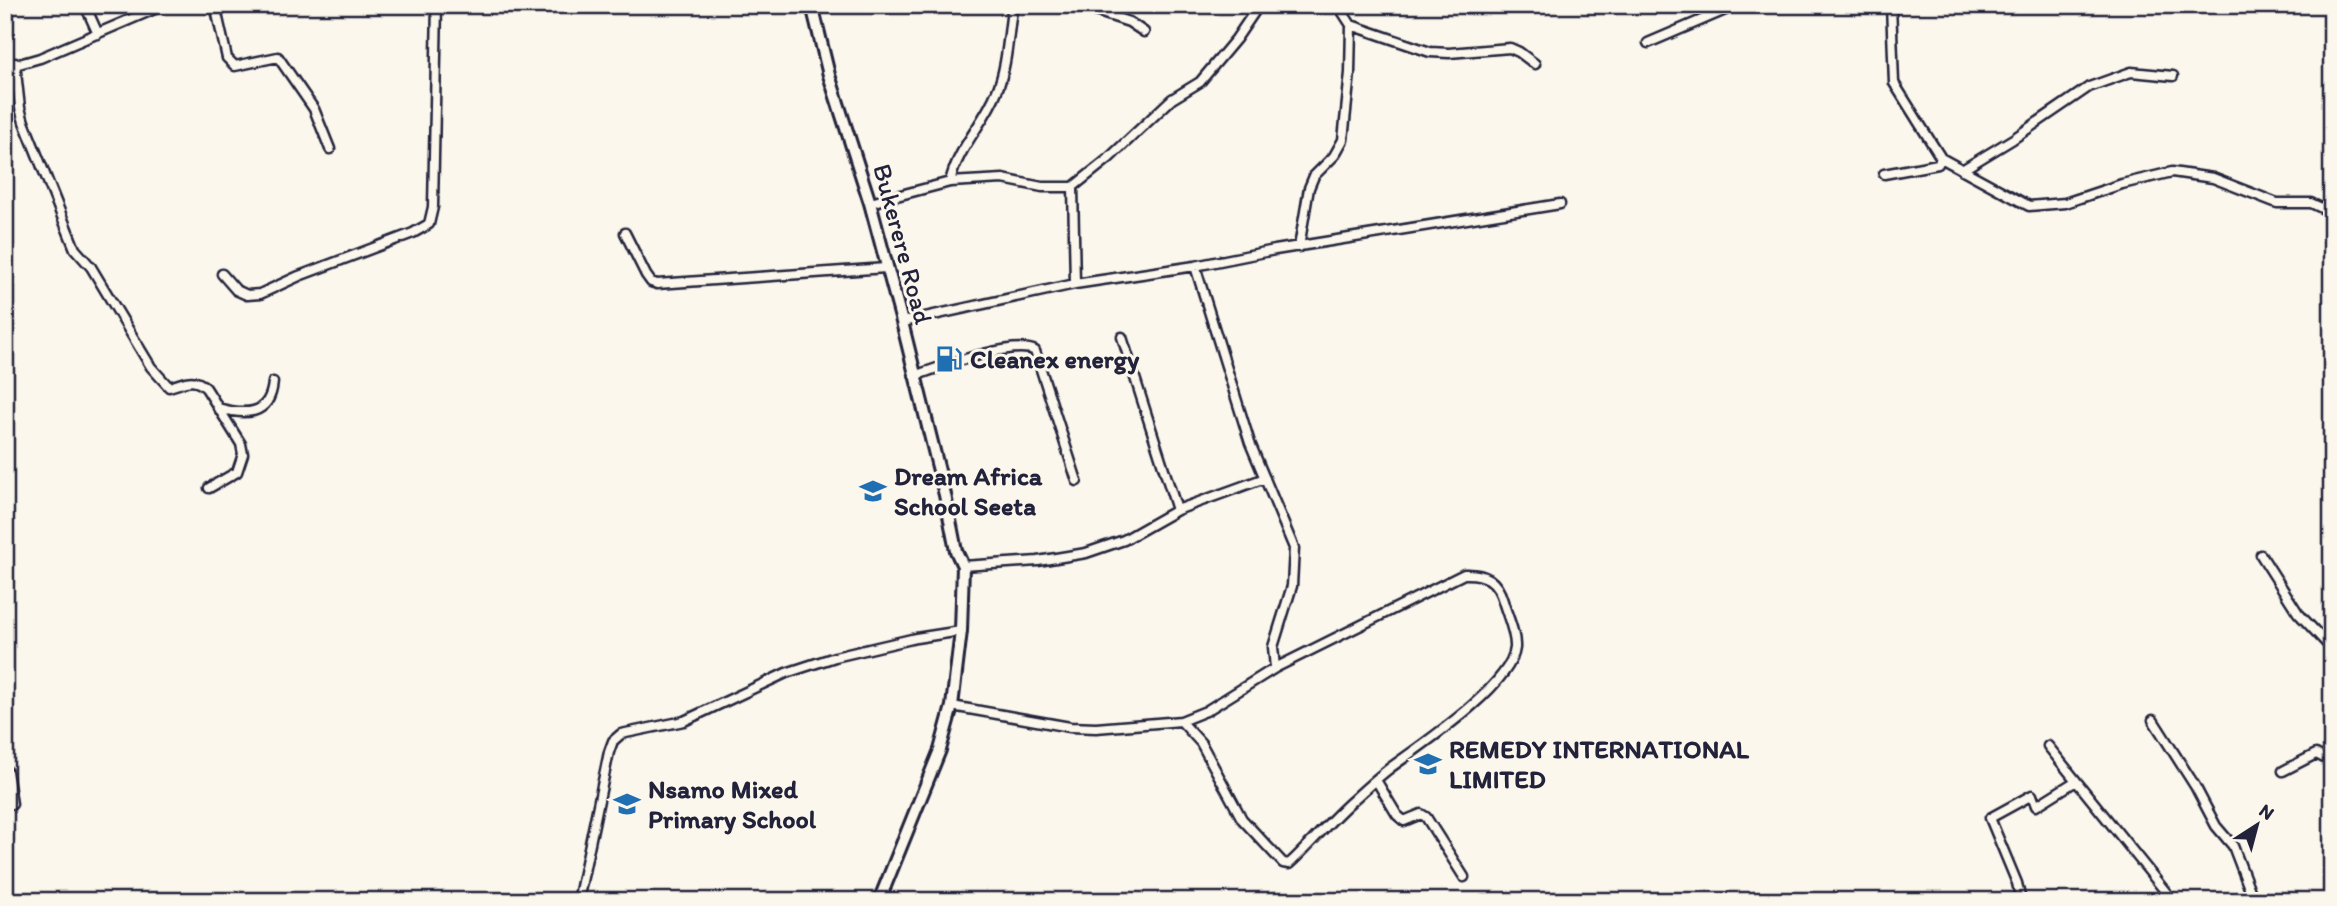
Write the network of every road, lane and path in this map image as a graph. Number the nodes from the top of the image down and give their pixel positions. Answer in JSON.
{"nodes":[{"id":1,"x":85,"y":5,"type":"edge"},
{"id":2,"x":164,"y":5,"type":"edge"},
{"id":3,"x":215,"y":5,"type":"edge"},
{"id":4,"x":437,"y":5,"type":"edge"},
{"id":5,"x":812,"y":5,"type":"edge"},
{"id":6,"x":1016,"y":5,"type":"edge"},
{"id":7,"x":1077,"y":5,"type":"edge"},
{"id":8,"x":1259,"y":5,"type":"edge"},
{"id":9,"x":1338,"y":5,"type":"edge"},
{"id":10,"x":1737,"y":5,"type":"edge"},
{"id":11,"x":1891,"y":5,"type":"edge"},
{"id":12,"x":1351,"y":25,"type":"junction"},
{"id":13,"x":1144,"y":32,"type":"dead end"},
{"id":14,"x":98,"y":34,"type":"junction"},
{"id":15,"x":1648,"y":43,"type":"dead end"},
{"id":16,"x":15,"y":63,"type":"junction"},
{"id":17,"x":1535,"y":64,"type":"dead end"},
{"id":18,"x":5,"y":68,"type":"edge"},
{"id":19,"x":2173,"y":76,"type":"dead end"},
{"id":20,"x":330,"y":149,"type":"dead end"},
{"id":21,"x":1941,"y":158,"type":"junction"},
{"id":22,"x":1962,"y":170,"type":"junction"},
{"id":23,"x":1884,"y":174,"type":"dead end"},
{"id":24,"x":950,"y":182,"type":"junction"},
{"id":25,"x":1073,"y":187,"type":"junction"},
{"id":26,"x":870,"y":203,"type":"junction"},
{"id":27,"x":1560,"y":204,"type":"dead end"},
{"id":28,"x":2332,"y":213,"type":"edge"},
{"id":29,"x":625,"y":233,"type":"dead end"},
{"id":30,"x":1299,"y":247,"type":"junction"},
{"id":31,"x":1195,"y":266,"type":"junction"},
{"id":32,"x":886,"y":268,"type":"junction"},
{"id":33,"x":222,"y":274,"type":"dead end"},
{"id":34,"x":1075,"y":284,"type":"junction"},
{"id":35,"x":902,"y":322,"type":"junction"},
{"id":36,"x":1122,"y":337,"type":"dead end"},
{"id":37,"x":914,"y":376,"type":"junction"},
{"id":38,"x":273,"y":382,"type":"dead end"},
{"id":39,"x":218,"y":408,"type":"junction"},
{"id":40,"x":1265,"y":478,"type":"junction"},
{"id":41,"x":1077,"y":481,"type":"dead end"},
{"id":42,"x":209,"y":488,"type":"dead end"},
{"id":43,"x":1177,"y":510,"type":"junction"},
{"id":44,"x":2261,"y":555,"type":"dead end"},
{"id":45,"x":963,"y":566,"type":"junction"},
{"id":46,"x":961,"y":631,"type":"junction"},
{"id":47,"x":2332,"y":649,"type":"edge"},
{"id":48,"x":1275,"y":668,"type":"junction"},
{"id":49,"x":952,"y":706,"type":"junction"},
{"id":50,"x":2153,"y":720,"type":"dead end"},
{"id":51,"x":1181,"y":721,"type":"junction"},
{"id":52,"x":2048,"y":746,"type":"dead end"},
{"id":53,"x":2332,"y":762,"type":"edge"},
{"id":54,"x":7,"y":771,"type":"dead end"},
{"id":55,"x":2283,"y":771,"type":"dead end"},
{"id":56,"x":1376,"y":780,"type":"junction"},
{"id":57,"x":2076,"y":781,"type":"junction"},
{"id":58,"x":5,"y":806,"type":"edge"},
{"id":59,"x":1464,"y":877,"type":"dead end"},
{"id":60,"x":578,"y":901,"type":"edge"},
{"id":61,"x":879,"y":901,"type":"edge"},
{"id":62,"x":2021,"y":901,"type":"edge"},
{"id":63,"x":2173,"y":901,"type":"edge"},
{"id":64,"x":2254,"y":901,"type":"edge"}],
"edges":[{"from":1,"to":14,"type":"street"},
{"from":2,"to":14,"type":"street"},
{"from":3,"to":20,"type":"street"},
{"from":4,"to":33,"type":"street"},
{"from":5,"to":26,"type":"main road","name":"Bukerere Road"},
{"from":6,"to":24,"type":"street"},
{"from":7,"to":13,"type":"street"},
{"from":8,"to":25,"type":"street"},
{"from":9,"to":12,"type":"street"},
{"from":10,"to":15,"type":"street"},
{"from":11,"to":21,"type":"street"},
{"from":12,"to":17,"type":"street"},
{"from":12,"to":30,"type":"street"},
{"from":14,"to":16,"type":"street"},
{"from":16,"to":18,"type":"street"},
{"from":16,"to":39,"type":"street"},
{"from":19,"to":22,"type":"street"},
{"from":21,"to":22,"type":"street"},
{"from":21,"to":23,"type":"street"},
{"from":22,"to":28,"type":"street"},
{"from":24,"to":25,"type":"street"},
{"from":24,"to":26,"type":"street"},
{"from":25,"to":34,"type":"street"},
{"from":26,"to":32,"type":"main road","name":"Bukerere Road"},
{"from":27,"to":30,"type":"street"},
{"from":29,"to":32,"type":"street"},
{"from":30,"to":31,"type":"street"},
{"from":31,"to":34,"type":"street"},
{"from":31,"to":40,"type":"street"},
{"from":32,"to":35,"type":"main road","name":"Bukerere Road"},
{"from":34,"to":35,"type":"street"},
{"from":35,"to":37,"type":"main road","name":"Bukerere Road"},
{"from":36,"to":43,"type":"street"},
{"from":37,"to":41,"type":"street"},
{"from":37,"to":45,"type":"main road","name":"Bukerere Road"},
{"from":38,"to":39,"type":"street"},
{"from":39,"to":42,"type":"street"},
{"from":40,"to":43,"type":"street"},
{"from":40,"to":48,"type":"street"},
{"from":43,"to":45,"type":"street"},
{"from":44,"to":47,"type":"street"},
{"from":45,"to":46,"type":"main road","name":"Bukerere Road"},
{"from":46,"to":49,"type":"main road","name":"Bukerere Road"},
{"from":46,"to":60,"type":"street"},
{"from":48,"to":51,"type":"street"},
{"from":48,"to":56,"type":"street"},
{"from":49,"to":51,"type":"street"},
{"from":49,"to":61,"type":"main road","name":"Bukerere Road"},
{"from":50,"to":64,"type":"street"},
{"from":51,"to":56,"type":"street"},
{"from":52,"to":57,"type":"street"},
{"from":53,"to":55,"type":"street"},
{"from":54,"to":58,"type":"street"},
{"from":56,"to":59,"type":"street"},
{"from":57,"to":62,"type":"street"},
{"from":57,"to":63,"type":"street"}]}
